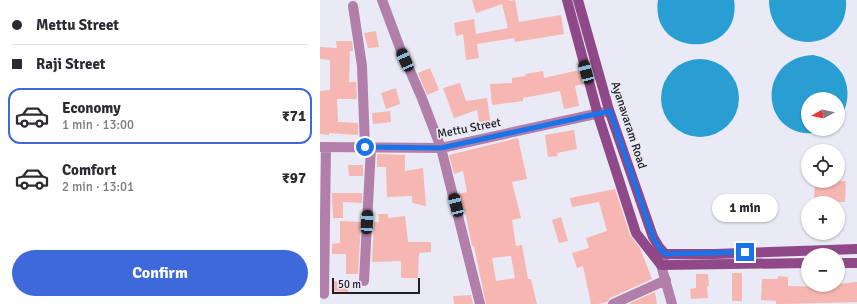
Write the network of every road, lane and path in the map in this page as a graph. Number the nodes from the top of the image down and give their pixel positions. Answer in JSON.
{"nodes":[{"id":1,"x":382,"y":0,"type":"edge"},
{"id":2,"x":567,"y":0,"type":"edge"},
{"id":3,"x":578,"y":0,"type":"edge"},
{"id":4,"x":353,"y":6,"type":"dead end"},
{"id":5,"x":610,"y":111,"type":"junction"},
{"id":6,"x":598,"y":115,"type":"junction"},
{"id":7,"x":323,"y":147,"type":"edge"},
{"id":8,"x":368,"y":147,"type":"junction"},
{"id":9,"x":441,"y":148,"type":"junction"},
{"id":10,"x":857,"y":250,"type":"edge"},
{"id":11,"x":665,"y":254,"type":"junction"},
{"id":12,"x":801,"y":263,"type":"edge"},
{"id":13,"x":845,"y":263,"type":"edge"},
{"id":14,"x":857,"y":263,"type":"edge"},
{"id":15,"x":661,"y":265,"type":"junction"},
{"id":16,"x":666,"y":280,"type":"junction"},
{"id":17,"x":364,"y":282,"type":"dead end"},
{"id":18,"x":324,"y":294,"type":"dead end"},
{"id":19,"x":480,"y":304,"type":"edge"},
{"id":20,"x":613,"y":304,"type":"edge"},
{"id":21,"x":672,"y":304,"type":"edge"}],
"edges":[{"from":1,"to":9,"type":"street"},
{"from":2,"to":6,"type":"street"},
{"from":3,"to":5,"type":"street","name":"Ayanavaram Road"},
{"from":4,"to":8,"type":"street"},
{"from":5,"to":6,"type":"street","name":"Mettu Street"},
{"from":5,"to":11,"type":"street","name":"Ayanavaram Road"},
{"from":6,"to":9,"type":"street","name":"Mettu Street"},
{"from":6,"to":15,"type":"street"},
{"from":7,"to":8,"type":"street","name":"Mettu Street"},
{"from":7,"to":18,"type":"street"},
{"from":8,"to":9,"type":"street","name":"Mettu Street"},
{"from":8,"to":17,"type":"street"},
{"from":9,"to":19,"type":"street"},
{"from":10,"to":11,"type":"street"},
{"from":11,"to":15,"type":"street"},
{"from":12,"to":15,"type":"street"},
{"from":13,"to":14,"type":"street"},
{"from":15,"to":16,"type":"street"},
{"from":16,"to":20,"type":"street"},
{"from":16,"to":21,"type":"street"}]}
